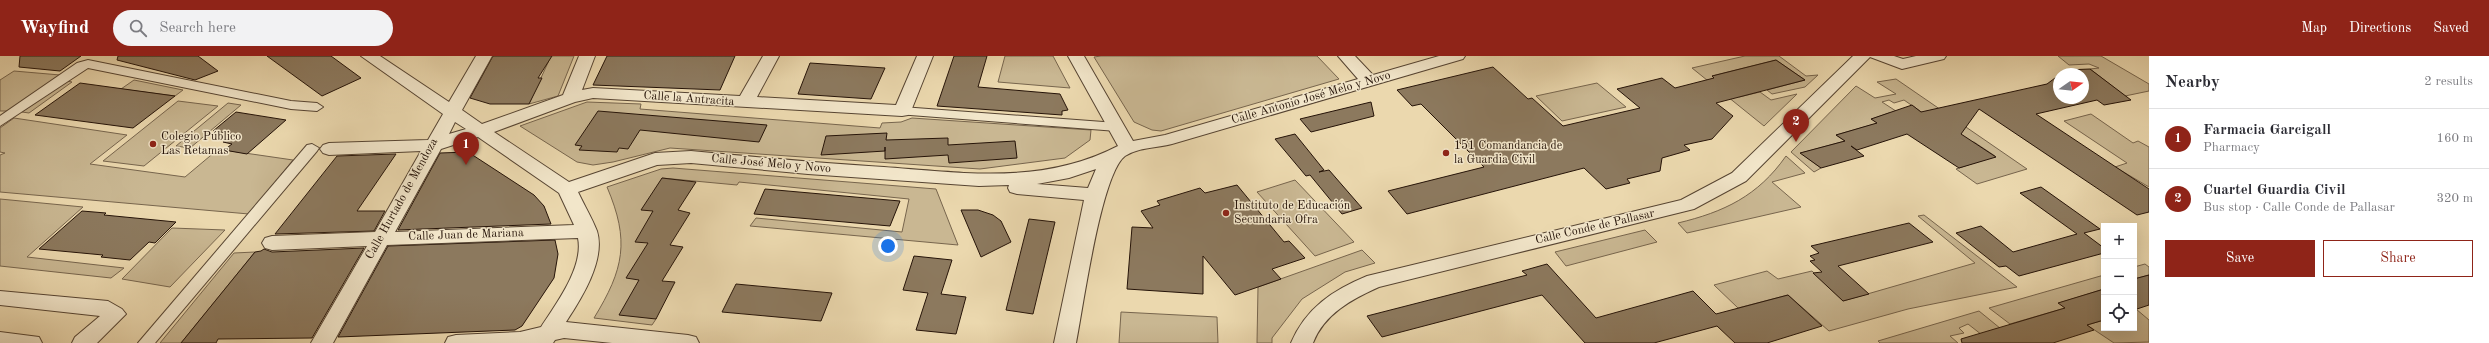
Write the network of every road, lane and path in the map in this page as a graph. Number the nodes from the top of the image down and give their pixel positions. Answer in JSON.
{"nodes":[{"id":1,"x":369,"y":56,"type":"edge"},
{"id":2,"x":484,"y":56,"type":"edge"},
{"id":3,"x":588,"y":56,"type":"edge"},
{"id":4,"x":771,"y":56,"type":"edge"},
{"id":5,"x":924,"y":56,"type":"edge"},
{"id":6,"x":1076,"y":56,"type":"edge"},
{"id":7,"x":1346,"y":56,"type":"edge"},
{"id":8,"x":1457,"y":56,"type":"edge"},
{"id":9,"x":1862,"y":56,"type":"edge"},
{"id":10,"x":1877,"y":56,"type":"edge"},
{"id":11,"x":1938,"y":56,"type":"edge"},
{"id":12,"x":1370,"y":81,"type":"junction"},
{"id":13,"x":570,"y":98,"type":"junction"},
{"id":14,"x":745,"y":103,"type":"junction"},
{"id":15,"x":317,"y":108,"type":"dead end"},
{"id":16,"x":452,"y":111,"type":"junction"},
{"id":17,"x":902,"y":111,"type":"junction"},
{"id":18,"x":4,"y":118,"type":"edge"},
{"id":19,"x":1117,"y":128,"type":"junction"},
{"id":20,"x":482,"y":130,"type":"junction"},
{"id":21,"x":1166,"y":140,"type":"junction"},
{"id":22,"x":433,"y":145,"type":"junction"},
{"id":23,"x":320,"y":148,"type":"joint"},
{"id":24,"x":1121,"y":151,"type":"junction"},
{"id":25,"x":979,"y":180,"type":"junction"},
{"id":26,"x":567,"y":189,"type":"junction"},
{"id":27,"x":1095,"y":195,"type":"junction"},
{"id":28,"x":587,"y":231,"type":"junction"},
{"id":29,"x":380,"y":238,"type":"junction"},
{"id":30,"x":272,"y":243,"type":"dead end"},
{"id":31,"x":0,"y":298,"type":"edge"},
{"id":32,"x":544,"y":339,"type":"edge"},
{"id":33,"x":0,"y":340,"type":"edge"},
{"id":34,"x":31,"y":343,"type":"edge"},
{"id":35,"x":83,"y":343,"type":"edge"},
{"id":36,"x":146,"y":343,"type":"edge"},
{"id":37,"x":322,"y":343,"type":"edge"},
{"id":38,"x":456,"y":343,"type":"edge"},
{"id":39,"x":688,"y":343,"type":"edge"},
{"id":40,"x":1065,"y":343,"type":"edge"},
{"id":41,"x":1302,"y":343,"type":"edge"}],
"edges":[{"from":1,"to":16,"type":"street"},
{"from":2,"to":16,"type":"street","name":"Calle Hurtado de Mendoza"},
{"from":3,"to":13,"type":"street"},
{"from":4,"to":14,"type":"street"},
{"from":5,"to":17,"type":"street"},
{"from":6,"to":19,"type":"street"},
{"from":7,"to":12,"type":"street"},
{"from":8,"to":12,"type":"street","name":"Calle Antonio José Melo y Novo"},
{"from":9,"to":41,"type":"street","name":"Calle Conde de Pallasar"},
{"from":10,"to":11,"type":"street"},
{"from":12,"to":21,"type":"street","name":"Calle Antonio José Melo y Novo"},
{"from":13,"to":14,"type":"street","name":"Calle la Antracita"},
{"from":13,"to":20,"type":"street","name":"Calle la Antracita"},
{"from":14,"to":17,"type":"street","name":"Calle la Antracita"},
{"from":15,"to":18,"type":"street"},
{"from":16,"to":20,"type":"street"},
{"from":16,"to":22,"type":"street","name":"Calle Hurtado de Mendoza"},
{"from":17,"to":19,"type":"street"},
{"from":19,"to":21,"type":"street","name":"Calle Antonio José Melo y Novo"},
{"from":19,"to":24,"type":"street"},
{"from":20,"to":22,"type":"street","name":"Calle la Antracita"},
{"from":20,"to":26,"type":"street"},
{"from":21,"to":24,"type":"street","name":"Calle Antonio José Melo y Novo"},
{"from":22,"to":23,"type":"street","name":"Calle la Antracita"},
{"from":22,"to":29,"type":"street","name":"Calle Hurtado de Mendoza"},
{"from":23,"to":36,"type":"street"},
{"from":24,"to":25,"type":"street","name":"Calle Antonio José Melo y Novo"},
{"from":24,"to":27,"type":"street"},
{"from":25,"to":26,"type":"street","name":"Calle José Melo y Novo"},
{"from":25,"to":27,"type":"street"},
{"from":26,"to":28,"type":"street"},
{"from":27,"to":40,"type":"street"},
{"from":28,"to":29,"type":"street","name":"Calle Juan de Mariana"},
{"from":28,"to":32,"type":"street"},
{"from":29,"to":30,"type":"street","name":"Calle Juan de Mariana"},
{"from":29,"to":37,"type":"street","name":"Calle Hurtado de Mendoza"},
{"from":31,"to":35,"type":"street"},
{"from":32,"to":38,"type":"street"},
{"from":32,"to":39,"type":"street"},
{"from":33,"to":34,"type":"street"}]}
